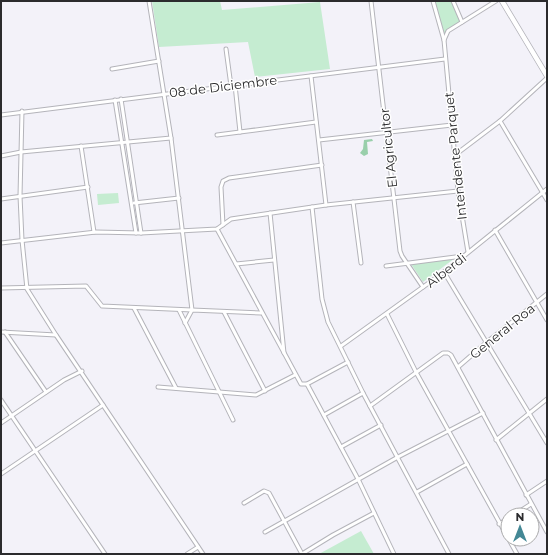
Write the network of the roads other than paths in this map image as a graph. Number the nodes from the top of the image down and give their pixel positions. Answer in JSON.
{"nodes":[{"id":1,"x":149,"y":1,"type":"edge"},
{"id":2,"x":371,"y":1,"type":"edge"},
{"id":3,"x":432,"y":1,"type":"edge"},
{"id":4,"x":453,"y":1,"type":"edge"},
{"id":5,"x":496,"y":1,"type":"edge"},
{"id":6,"x":502,"y":1,"type":"edge"},
{"id":7,"x":462,"y":22,"type":"junction"},
{"id":8,"x":444,"y":40,"type":"junction"},
{"id":9,"x":226,"y":48,"type":"dead end"},
{"id":10,"x":445,"y":59,"type":"junction"},
{"id":11,"x":159,"y":61,"type":"junction"},
{"id":12,"x":379,"y":68,"type":"junction"},
{"id":13,"x":112,"y":69,"type":"dead end"},
{"id":14,"x":311,"y":76,"type":"junction"},
{"id":15,"x":547,"y":77,"type":"edge"},
{"id":16,"x":235,"y":85,"type":"junction"},
{"id":17,"x":231,"y":86,"type":"junction"},
{"id":18,"x":164,"y":94,"type":"junction"},
{"id":19,"x":121,"y":99,"type":"junction"},
{"id":20,"x":115,"y":100,"type":"junction"},
{"id":21,"x":22,"y":112,"type":"junction"},
{"id":22,"x":1,"y":115,"type":"edge"},
{"id":23,"x":500,"y":121,"type":"junction"},
{"id":24,"x":316,"y":122,"type":"junction"},
{"id":25,"x":452,"y":125,"type":"junction"},
{"id":26,"x":240,"y":132,"type":"junction"},
{"id":27,"x":386,"y":133,"type":"junction"},
{"id":28,"x":217,"y":135,"type":"dead end"},
{"id":29,"x":171,"y":138,"type":"junction"},
{"id":30,"x":319,"y":140,"type":"junction"},
{"id":31,"x":122,"y":142,"type":"junction"},
{"id":32,"x":127,"y":142,"type":"junction"},
{"id":33,"x":81,"y":146,"type":"junction"},
{"id":34,"x":21,"y":152,"type":"junction"},
{"id":35,"x":455,"y":155,"type":"junction"},
{"id":36,"x":1,"y":156,"type":"edge"},
{"id":37,"x":322,"y":165,"type":"junction"},
{"id":38,"x":88,"y":187,"type":"junction"},
{"id":39,"x":547,"y":189,"type":"edge"},
{"id":40,"x":458,"y":191,"type":"junction"},
{"id":41,"x":542,"y":192,"type":"junction"},
{"id":42,"x":20,"y":196,"type":"junction"},
{"id":43,"x":179,"y":198,"type":"junction"},
{"id":44,"x":394,"y":198,"type":"junction"},
{"id":45,"x":1,"y":199,"type":"edge"},
{"id":46,"x":547,"y":200,"type":"edge"},
{"id":47,"x":353,"y":202,"type":"junction"},
{"id":48,"x":134,"y":203,"type":"junction"},
{"id":49,"x":326,"y":205,"type":"junction"},
{"id":50,"x":312,"y":207,"type":"junction"},
{"id":51,"x":270,"y":213,"type":"junction"},
{"id":52,"x":224,"y":225,"type":"junction"},
{"id":53,"x":217,"y":229,"type":"junction"},
{"id":54,"x":495,"y":230,"type":"junction"},
{"id":55,"x":94,"y":232,"type":"junction"},
{"id":56,"x":183,"y":232,"type":"junction"},
{"id":57,"x":136,"y":233,"type":"junction"},
{"id":58,"x":141,"y":233,"type":"junction"},
{"id":59,"x":22,"y":240,"type":"junction"},
{"id":60,"x":1,"y":242,"type":"edge"},
{"id":61,"x":468,"y":252,"type":"junction"},
{"id":62,"x":464,"y":256,"type":"junction"},
{"id":63,"x":274,"y":260,"type":"junction"},
{"id":64,"x":361,"y":263,"type":"dead end"},
{"id":65,"x":406,"y":263,"type":"junction"},
{"id":66,"x":236,"y":264,"type":"junction"},
{"id":67,"x":386,"y":266,"type":"dead end"},
{"id":68,"x":444,"y":272,"type":"junction"},
{"id":69,"x":423,"y":287,"type":"junction"},
{"id":70,"x":1,"y":288,"type":"edge"},
{"id":71,"x":27,"y":289,"type":"junction"},
{"id":72,"x":547,"y":294,"type":"edge"},
{"id":73,"x":537,"y":302,"type":"junction"},
{"id":74,"x":134,"y":308,"type":"junction"},
{"id":75,"x":179,"y":310,"type":"junction"},
{"id":76,"x":192,"y":310,"type":"junction"},
{"id":77,"x":224,"y":312,"type":"junction"},
{"id":78,"x":261,"y":313,"type":"junction"},
{"id":79,"x":387,"y":314,"type":"junction"},
{"id":80,"x":547,"y":320,"type":"edge"},
{"id":81,"x":185,"y":323,"type":"junction"},
{"id":82,"x":1,"y":332,"type":"edge"},
{"id":83,"x":5,"y":332,"type":"junction"},
{"id":84,"x":56,"y":335,"type":"junction"},
{"id":85,"x":487,"y":342,"type":"junction"},
{"id":86,"x":340,"y":346,"type":"junction"},
{"id":87,"x":285,"y":356,"type":"junction"},
{"id":88,"x":348,"y":362,"type":"junction"},
{"id":89,"x":458,"y":367,"type":"junction"},
{"id":90,"x":82,"y":371,"type":"junction"},
{"id":91,"x":417,"y":374,"type":"junction"},
{"id":92,"x":295,"y":375,"type":"junction"},
{"id":93,"x":307,"y":384,"type":"junction"},
{"id":94,"x":158,"y":387,"type":"dead end"},
{"id":95,"x":176,"y":388,"type":"junction"},
{"id":96,"x":220,"y":390,"type":"junction"},
{"id":97,"x":265,"y":390,"type":"junction"},
{"id":98,"x":46,"y":392,"type":"junction"},
{"id":99,"x":363,"y":393,"type":"junction"},
{"id":100,"x":547,"y":399,"type":"edge"},
{"id":101,"x":1,"y":400,"type":"edge"},
{"id":102,"x":103,"y":405,"type":"junction"},
{"id":103,"x":370,"y":406,"type":"junction"},
{"id":104,"x":483,"y":413,"type":"junction"},
{"id":105,"x":529,"y":413,"type":"junction"},
{"id":106,"x":12,"y":415,"type":"junction"},
{"id":107,"x":324,"y":415,"type":"junction"},
{"id":108,"x":233,"y":420,"type":"dead end"},
{"id":109,"x":1,"y":423,"type":"edge"},
{"id":110,"x":381,"y":425,"type":"junction"},
{"id":111,"x":449,"y":431,"type":"junction"},
{"id":112,"x":496,"y":440,"type":"junction"},
{"id":113,"x":547,"y":443,"type":"edge"},
{"id":114,"x":341,"y":447,"type":"junction"},
{"id":115,"x":36,"y":450,"type":"junction"},
{"id":116,"x":398,"y":457,"type":"junction"},
{"id":117,"x":467,"y":464,"type":"junction"},
{"id":118,"x":1,"y":474,"type":"edge"},
{"id":119,"x":358,"y":479,"type":"junction"},
{"id":120,"x":547,"y":481,"type":"edge"},
{"id":121,"x":417,"y":492,"type":"junction"},
{"id":122,"x":526,"y":495,"type":"junction"},
{"id":123,"x":244,"y":503,"type":"dead end"},
{"id":124,"x":531,"y":504,"type":"junction"},
{"id":125,"x":526,"y":507,"type":"edge"},
{"id":126,"x":374,"y":514,"type":"junction"},
{"id":127,"x":284,"y":521,"type":"junction"},
{"id":128,"x":499,"y":524,"type":"joint"},
{"id":129,"x":265,"y":532,"type":"dead end"},
{"id":130,"x":547,"y":532,"type":"edge"},
{"id":131,"x":198,"y":547,"type":"junction"},
{"id":132,"x":105,"y":554,"type":"edge"},
{"id":133,"x":187,"y":554,"type":"edge"},
{"id":134,"x":203,"y":554,"type":"edge"},
{"id":135,"x":302,"y":554,"type":"edge"},
{"id":136,"x":394,"y":554,"type":"edge"},
{"id":137,"x":449,"y":554,"type":"edge"},
{"id":138,"x":517,"y":554,"type":"edge"}],
"edges":[{"from":1,"to":11,"type":"street"},
{"from":2,"to":12,"type":"street","name":"El Agricultor"},
{"from":3,"to":8,"type":"street","name":"Intendente Parquet"},
{"from":4,"to":7,"type":"street"},
{"from":5,"to":7,"type":"street"},
{"from":6,"to":15,"type":"main road"},
{"from":7,"to":8,"type":"street"},
{"from":8,"to":10,"type":"street","name":"Intendente Parquet"},
{"from":9,"to":17,"type":"street"},
{"from":10,"to":12,"type":"street","name":"08 de Diciembre"},
{"from":10,"to":25,"type":"street","name":"Intendente Parquet"},
{"from":11,"to":13,"type":"street"},
{"from":11,"to":18,"type":"street"},
{"from":12,"to":14,"type":"street","name":"08 de Diciembre"},
{"from":12,"to":27,"type":"street","name":"El Agricultor"},
{"from":14,"to":16,"type":"street","name":"08 de Diciembre"},
{"from":14,"to":24,"type":"street"},
{"from":15,"to":23,"type":"street"},
{"from":16,"to":17,"type":"street","name":"08 de Diciembre"},
{"from":16,"to":26,"type":"street"},
{"from":17,"to":18,"type":"street","name":"08 de Diciembre"},
{"from":18,"to":19,"type":"street","name":"08 de Diciembre"},
{"from":18,"to":29,"type":"street"},
{"from":19,"to":20,"type":"street","name":"08 de Diciembre"},
{"from":19,"to":32,"type":"street"},
{"from":20,"to":21,"type":"street","name":"08 de Diciembre"},
{"from":20,"to":31,"type":"street"},
{"from":21,"to":22,"type":"street","name":"08 de Diciembre"},
{"from":21,"to":34,"type":"street"},
{"from":23,"to":35,"type":"street"},
{"from":23,"to":41,"type":"street"},
{"from":24,"to":26,"type":"street"},
{"from":24,"to":30,"type":"street"},
{"from":25,"to":27,"type":"street"},
{"from":25,"to":35,"type":"street","name":"Intendente Parquet"},
{"from":26,"to":28,"type":"street"},
{"from":27,"to":30,"type":"street"},
{"from":27,"to":44,"type":"street","name":"El Agricultor"},
{"from":29,"to":32,"type":"street"},
{"from":29,"to":43,"type":"street"},
{"from":30,"to":37,"type":"street"},
{"from":31,"to":32,"type":"street"},
{"from":31,"to":33,"type":"street"},
{"from":31,"to":48,"type":"street"},
{"from":32,"to":48,"type":"street"},
{"from":33,"to":34,"type":"street"},
{"from":33,"to":38,"type":"street"},
{"from":34,"to":36,"type":"street"},
{"from":34,"to":42,"type":"street"},
{"from":35,"to":40,"type":"street","name":"Intendente Parquet"},
{"from":37,"to":49,"type":"street"},
{"from":37,"to":52,"type":"street"},
{"from":38,"to":42,"type":"street"},
{"from":38,"to":55,"type":"street"},
{"from":39,"to":41,"type":"street","name":"Alberdi"},
{"from":40,"to":44,"type":"street"},
{"from":40,"to":61,"type":"street","name":"Intendente Parquet"},
{"from":41,"to":46,"type":"street"},
{"from":41,"to":54,"type":"street","name":"Alberdi"},
{"from":42,"to":45,"type":"street"},
{"from":42,"to":59,"type":"street"},
{"from":43,"to":48,"type":"street"},
{"from":43,"to":56,"type":"street"},
{"from":44,"to":47,"type":"street"},
{"from":44,"to":65,"type":"street","name":"El Agricultor"},
{"from":47,"to":49,"type":"street"},
{"from":47,"to":64,"type":"street"},
{"from":48,"to":57,"type":"street"},
{"from":48,"to":58,"type":"street"},
{"from":49,"to":50,"type":"street"},
{"from":50,"to":51,"type":"street"},
{"from":50,"to":86,"type":"street"},
{"from":51,"to":52,"type":"street"},
{"from":51,"to":63,"type":"street"},
{"from":52,"to":53,"type":"street"},
{"from":53,"to":56,"type":"street"},
{"from":53,"to":66,"type":"street"},
{"from":54,"to":61,"type":"street","name":"Alberdi"},
{"from":54,"to":73,"type":"street"},
{"from":55,"to":57,"type":"street"},
{"from":55,"to":59,"type":"street"},
{"from":56,"to":58,"type":"street"},
{"from":56,"to":76,"type":"street"},
{"from":57,"to":58,"type":"street"},
{"from":59,"to":60,"type":"street"},
{"from":59,"to":71,"type":"street"},
{"from":61,"to":62,"type":"street","name":"Alberdi"},
{"from":62,"to":65,"type":"street"},
{"from":62,"to":68,"type":"street","name":"Alberdi"},
{"from":63,"to":66,"type":"street"},
{"from":63,"to":87,"type":"street"},
{"from":65,"to":67,"type":"street"},
{"from":65,"to":69,"type":"street","name":"El Agricultor"},
{"from":66,"to":78,"type":"street"},
{"from":68,"to":69,"type":"street","name":"Alberdi"},
{"from":68,"to":85,"type":"street"},
{"from":69,"to":79,"type":"street","name":"Alberdi"},
{"from":70,"to":71,"type":"street"},
{"from":71,"to":74,"type":"street"},
{"from":71,"to":84,"type":"street"},
{"from":72,"to":73,"type":"street","name":"General Roa"},
{"from":73,"to":80,"type":"street"},
{"from":73,"to":85,"type":"street","name":"General Roa"},
{"from":74,"to":75,"type":"street"},
{"from":74,"to":95,"type":"street"},
{"from":75,"to":76,"type":"street"},
{"from":75,"to":81,"type":"street"},
{"from":76,"to":77,"type":"street"},
{"from":76,"to":81,"type":"street"},
{"from":77,"to":78,"type":"street"},
{"from":77,"to":97,"type":"street"},
{"from":78,"to":87,"type":"street"},
{"from":79,"to":86,"type":"street","name":"Alberdi"},
{"from":79,"to":91,"type":"street"},
{"from":81,"to":96,"type":"street"},
{"from":82,"to":83,"type":"street"},
{"from":83,"to":84,"type":"street"},
{"from":83,"to":98,"type":"street"},
{"from":84,"to":90,"type":"street"},
{"from":85,"to":89,"type":"street","name":"General Roa"},
{"from":85,"to":105,"type":"street"},
{"from":86,"to":88,"type":"street"},
{"from":87,"to":92,"type":"street"},
{"from":88,"to":93,"type":"street"},
{"from":88,"to":99,"type":"street"},
{"from":89,"to":91,"type":"street"},
{"from":89,"to":104,"type":"street"},
{"from":90,"to":98,"type":"street"},
{"from":90,"to":102,"type":"street"},
{"from":91,"to":103,"type":"street"},
{"from":91,"to":111,"type":"street"},
{"from":92,"to":93,"type":"street"},
{"from":92,"to":97,"type":"street"},
{"from":93,"to":107,"type":"street"},
{"from":94,"to":95,"type":"street"},
{"from":95,"to":96,"type":"street"},
{"from":96,"to":97,"type":"street"},
{"from":96,"to":108,"type":"street"},
{"from":98,"to":106,"type":"street"},
{"from":99,"to":103,"type":"street"},
{"from":99,"to":107,"type":"street"},
{"from":100,"to":105,"type":"street"},
{"from":101,"to":106,"type":"street"},
{"from":102,"to":115,"type":"street"},
{"from":102,"to":131,"type":"street"},
{"from":103,"to":110,"type":"street"},
{"from":104,"to":111,"type":"street"},
{"from":104,"to":112,"type":"street"},
{"from":105,"to":112,"type":"street"},
{"from":105,"to":113,"type":"street"},
{"from":106,"to":109,"type":"street"},
{"from":106,"to":115,"type":"street"},
{"from":107,"to":114,"type":"street"},
{"from":110,"to":114,"type":"street"},
{"from":110,"to":116,"type":"street"},
{"from":111,"to":116,"type":"street"},
{"from":111,"to":117,"type":"street"},
{"from":112,"to":122,"type":"street"},
{"from":114,"to":119,"type":"street"},
{"from":115,"to":118,"type":"street"},
{"from":115,"to":132,"type":"street"},
{"from":116,"to":119,"type":"street"},
{"from":116,"to":121,"type":"street"},
{"from":117,"to":121,"type":"street"},
{"from":117,"to":128,"type":"street"},
{"from":119,"to":126,"type":"street"},
{"from":119,"to":127,"type":"street"},
{"from":120,"to":122,"type":"street"},
{"from":121,"to":137,"type":"street"},
{"from":122,"to":124,"type":"street"},
{"from":123,"to":127,"type":"street"},
{"from":124,"to":125,"type":"street"},
{"from":124,"to":130,"type":"street"},
{"from":126,"to":135,"type":"street"},
{"from":126,"to":136,"type":"street"},
{"from":127,"to":129,"type":"street"},
{"from":127,"to":135,"type":"street"},
{"from":128,"to":138,"type":"street"},
{"from":131,"to":133,"type":"street"},
{"from":131,"to":134,"type":"street"}]}
